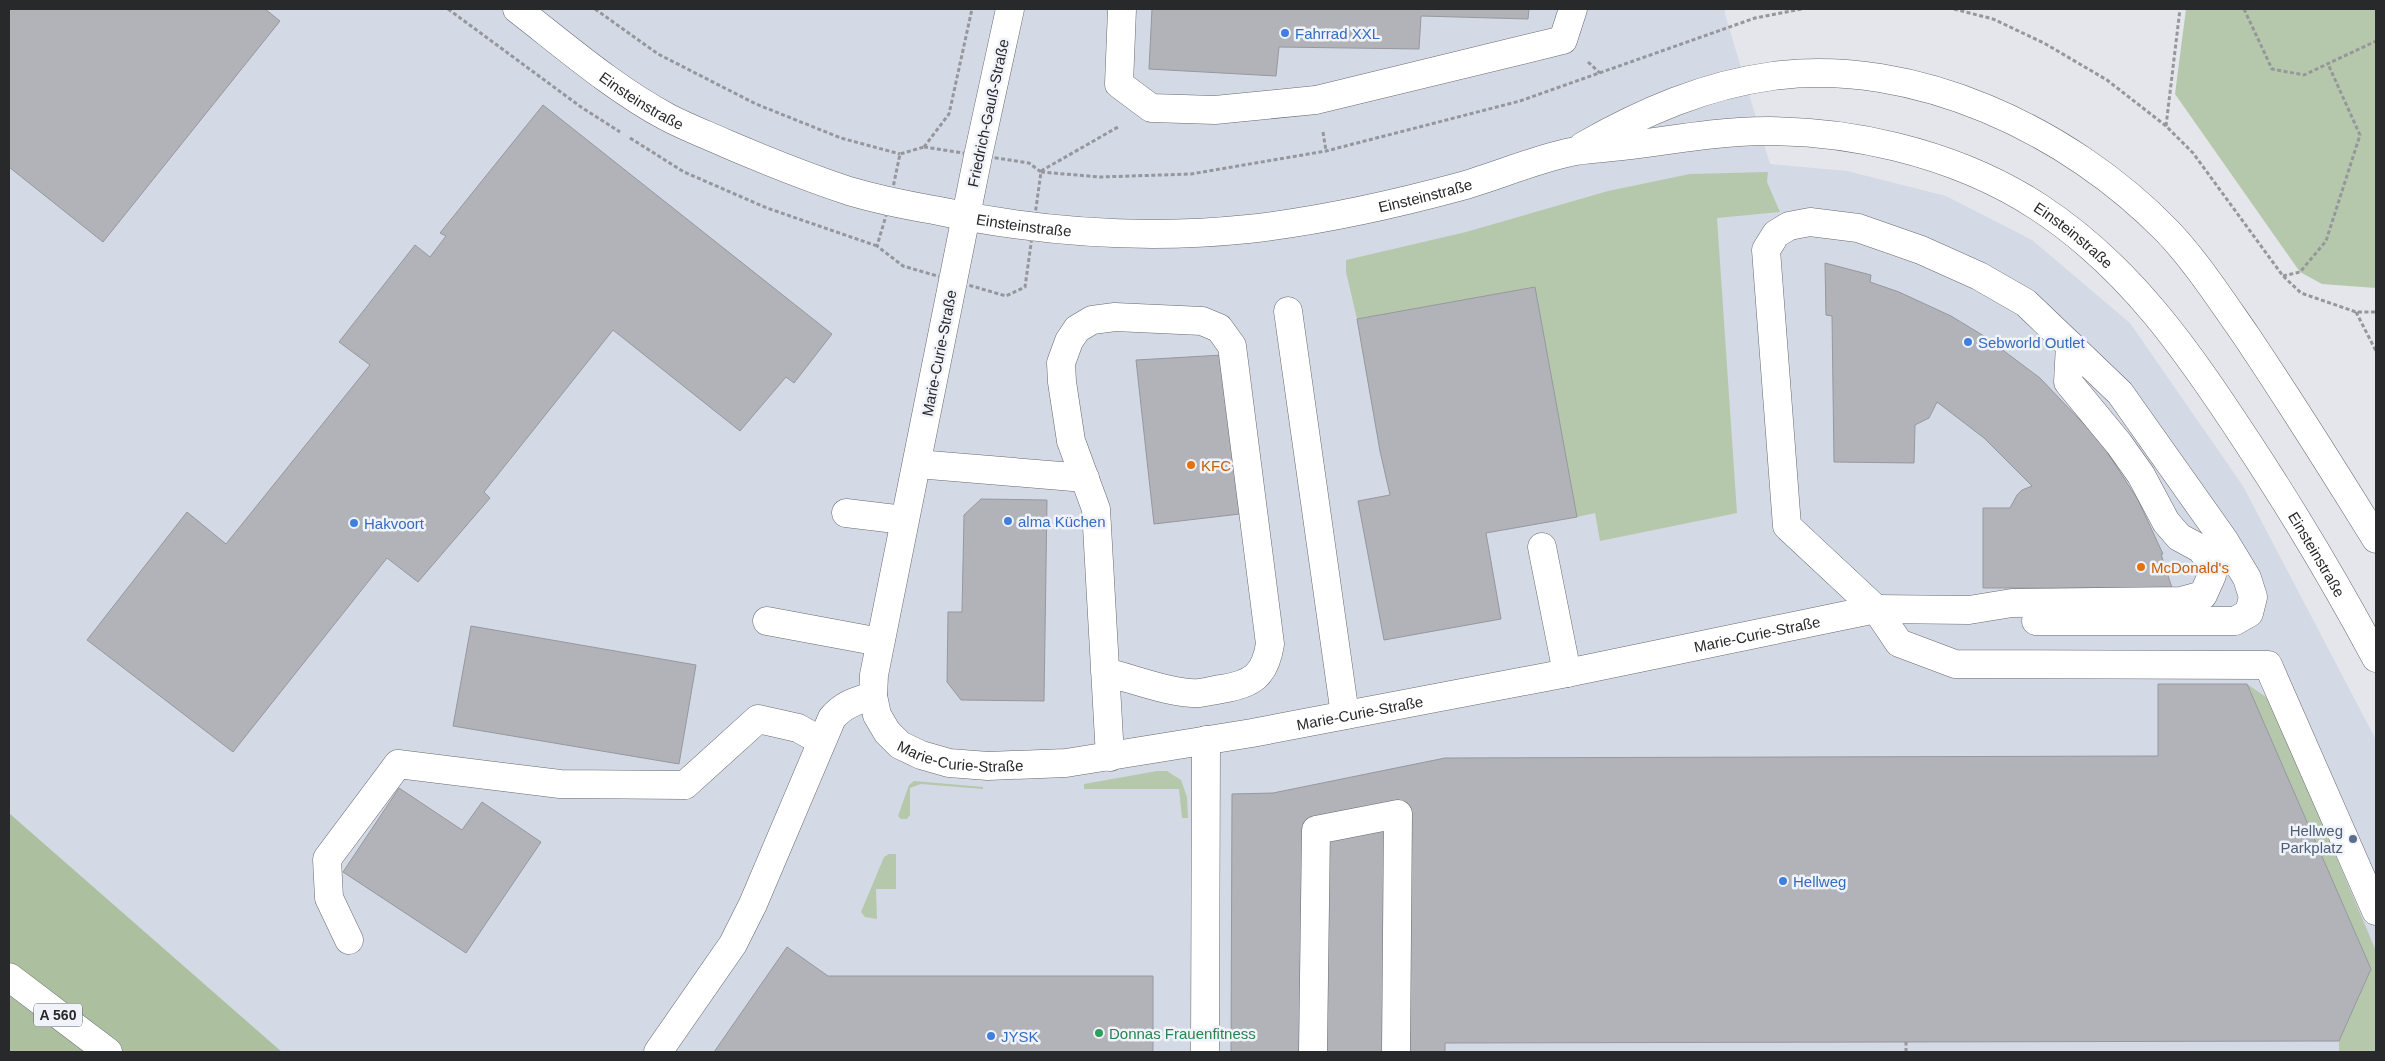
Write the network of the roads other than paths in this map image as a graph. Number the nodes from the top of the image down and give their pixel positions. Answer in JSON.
{"nodes":[{"id":1,"x":517,"y":9,"type":"edge"},
{"id":2,"x":1010,"y":9,"type":"edge"},
{"id":3,"x":1122,"y":9,"type":"edge"},
{"id":4,"x":1573,"y":9,"type":"edge"},
{"id":5,"x":1573,"y":152,"type":"junction"},
{"id":6,"x":966,"y":217,"type":"junction"},
{"id":7,"x":1288,"y":311,"type":"dead end"},
{"id":8,"x":2070,"y":345,"type":"junction"},
{"id":9,"x":917,"y":464,"type":"junction"},
{"id":10,"x":1085,"y":478,"type":"junction"},
{"id":11,"x":846,"y":513,"type":"dead end"},
{"id":12,"x":904,"y":520,"type":"junction"},
{"id":13,"x":2376,"y":538,"type":"edge"},
{"id":14,"x":1542,"y":547,"type":"dead end"},
{"id":15,"x":1876,"y":609,"type":"junction"},
{"id":16,"x":1969,"y":610,"type":"junction"},
{"id":17,"x":767,"y":621,"type":"dead end"},
{"id":18,"x":880,"y":642,"type":"junction"},
{"id":19,"x":2376,"y":658,"type":"edge"},
{"id":20,"x":1105,"y":672,"type":"junction"},
{"id":21,"x":1567,"y":673,"type":"junction"},
{"id":22,"x":873,"y":696,"type":"junction"},
{"id":23,"x":1345,"y":715,"type":"junction"},
{"id":24,"x":1206,"y":740,"type":"junction"},
{"id":25,"x":821,"y":741,"type":"junction"},
{"id":26,"x":1110,"y":757,"type":"junction"},
{"id":27,"x":2376,"y":911,"type":"edge"},
{"id":28,"x":349,"y":940,"type":"dead end"},
{"id":29,"x":9,"y":977,"type":"edge"},
{"id":30,"x":108,"y":1052,"type":"edge"},
{"id":31,"x":658,"y":1052,"type":"edge"},
{"id":32,"x":1205,"y":1052,"type":"edge"},
{"id":33,"x":1313,"y":1052,"type":"edge"},
{"id":34,"x":1396,"y":1052,"type":"edge"}],
"edges":[{"from":1,"to":6,"type":"main road","name":"Einsteinstraße"},
{"from":2,"to":6,"type":"main road","name":"Friedrich-Gauß-Straße"},
{"from":3,"to":4,"type":"main road"},
{"from":5,"to":6,"type":"main road","name":"Einsteinstraße"},
{"from":5,"to":13,"type":"main road","name":"Einsteinstraße"},
{"from":5,"to":19,"type":"main road","name":"Einsteinstraße"},
{"from":6,"to":9,"type":"main road","name":"Marie-Curie-Straße"},
{"from":7,"to":23,"type":"main road"},
{"from":8,"to":15,"type":"main road"},
{"from":8,"to":16,"type":"main road"},
{"from":8,"to":16,"type":"main road"},
{"from":9,"to":10,"type":"main road"},
{"from":9,"to":12,"type":"main road","name":"Marie-Curie-Straße"},
{"from":10,"to":20,"type":"main road"},
{"from":10,"to":20,"type":"main road"},
{"from":11,"to":12,"type":"main road"},
{"from":12,"to":18,"type":"main road","name":"Marie-Curie-Straße"},
{"from":14,"to":21,"type":"main road"},
{"from":15,"to":16,"type":"main road","name":"Marie-Curie-Straße"},
{"from":15,"to":21,"type":"main road","name":"Marie-Curie-Straße"},
{"from":15,"to":27,"type":"main road"},
{"from":17,"to":18,"type":"main road"},
{"from":18,"to":22,"type":"main road","name":"Marie-Curie-Straße"},
{"from":20,"to":26,"type":"main road"},
{"from":21,"to":23,"type":"main road","name":"Marie-Curie-Straße"},
{"from":22,"to":25,"type":"main road"},
{"from":22,"to":26,"type":"main road","name":"Marie-Curie-Straße"},
{"from":23,"to":24,"type":"main road","name":"Marie-Curie-Straße"},
{"from":24,"to":26,"type":"main road","name":"Marie-Curie-Straße"},
{"from":24,"to":32,"type":"main road"},
{"from":25,"to":28,"type":"main road"},
{"from":25,"to":31,"type":"main road"},
{"from":29,"to":30,"type":"main road","number":"A 560"},
{"from":33,"to":34,"type":"main road"}]}
